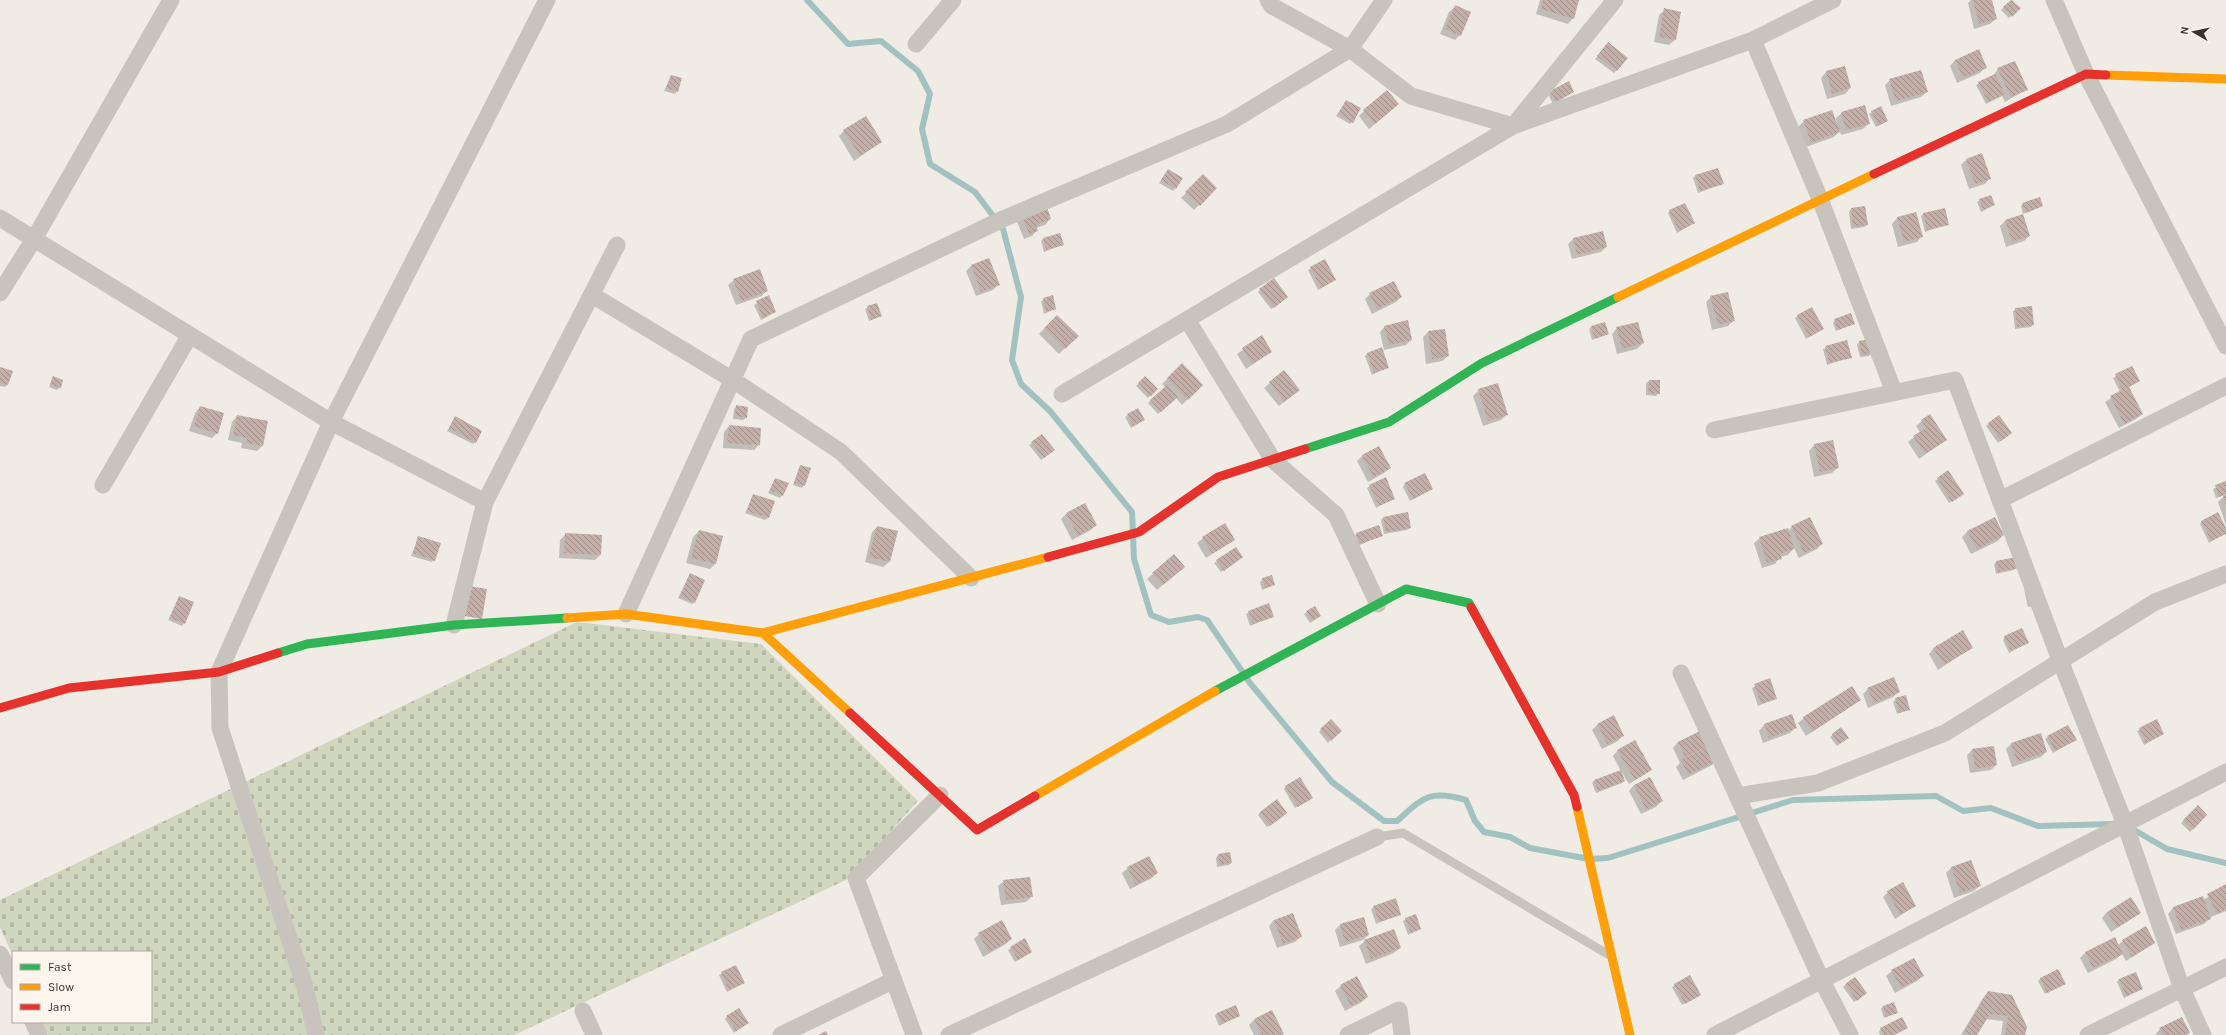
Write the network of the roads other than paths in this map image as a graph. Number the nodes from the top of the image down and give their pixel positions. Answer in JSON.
{"nodes":[{"id":1,"x":171,"y":0,"type":"edge"},
{"id":2,"x":547,"y":0,"type":"edge"},
{"id":3,"x":953,"y":0,"type":"edge"},
{"id":4,"x":1268,"y":0,"type":"edge"},
{"id":5,"x":1384,"y":0,"type":"edge"},
{"id":6,"x":1615,"y":0,"type":"edge"},
{"id":7,"x":1833,"y":0,"type":"edge"},
{"id":8,"x":2054,"y":0,"type":"edge"},
{"id":9,"x":1753,"y":40,"type":"junction"},
{"id":10,"x":916,"y":44,"type":"dead end"},
{"id":11,"x":1350,"y":49,"type":"junction"},
{"id":12,"x":2086,"y":74,"type":"junction"},
{"id":13,"x":2226,"y":79,"type":"edge"},
{"id":14,"x":1513,"y":126,"type":"junction"},
{"id":15,"x":1820,"y":199,"type":"junction"},
{"id":16,"x":0,"y":218,"type":"edge"},
{"id":17,"x":34,"y":239,"type":"junction"},
{"id":18,"x":617,"y":246,"type":"dead end"},
{"id":19,"x":0,"y":294,"type":"edge"},
{"id":20,"x":592,"y":294,"type":"junction"},
{"id":21,"x":1188,"y":321,"type":"junction"},
{"id":22,"x":190,"y":335,"type":"junction"},
{"id":23,"x":2226,"y":346,"type":"edge"},
{"id":24,"x":733,"y":380,"type":"junction"},
{"id":25,"x":2226,"y":386,"type":"edge"},
{"id":26,"x":1894,"y":392,"type":"junction"},
{"id":27,"x":1062,"y":394,"type":"dead end"},
{"id":28,"x":331,"y":422,"type":"junction"},
{"id":29,"x":1714,"y":430,"type":"dead end"},
{"id":30,"x":1273,"y":460,"type":"junction"},
{"id":31,"x":102,"y":485,"type":"dead end"},
{"id":32,"x":2000,"y":500,"type":"junction"},
{"id":33,"x":485,"y":502,"type":"junction"},
{"id":34,"x":2226,"y":574,"type":"edge"},
{"id":35,"x":971,"y":578,"type":"junction"},
{"id":36,"x":1378,"y":604,"type":"junction"},
{"id":37,"x":626,"y":614,"type":"junction"},
{"id":38,"x":454,"y":625,"type":"junction"},
{"id":39,"x":763,"y":633,"type":"junction"},
{"id":40,"x":2060,"y":660,"type":"junction"},
{"id":41,"x":219,"y":672,"type":"junction"},
{"id":42,"x":1681,"y":673,"type":"dead end"},
{"id":43,"x":0,"y":708,"type":"edge"},
{"id":44,"x":2226,"y":772,"type":"edge"},
{"id":45,"x":940,"y":795,"type":"junction"},
{"id":46,"x":1743,"y":809,"type":"junction"},
{"id":47,"x":2125,"y":824,"type":"junction"},
{"id":48,"x":1377,"y":837,"type":"joint"},
{"id":49,"x":0,"y":954,"type":"edge"},
{"id":50,"x":1612,"y":956,"type":"junction"},
{"id":51,"x":2226,"y":967,"type":"edge"},
{"id":52,"x":12,"y":979,"type":"edge"},
{"id":53,"x":1821,"y":979,"type":"junction"},
{"id":54,"x":894,"y":980,"type":"junction"},
{"id":55,"x":2182,"y":989,"type":"junction"},
{"id":56,"x":583,"y":1011,"type":"dead end"},
{"id":57,"x":33,"y":1023,"type":"edge"},
{"id":58,"x":39,"y":1035,"type":"edge"},
{"id":59,"x":316,"y":1035,"type":"edge"},
{"id":60,"x":594,"y":1035,"type":"edge"},
{"id":61,"x":780,"y":1035,"type":"edge"},
{"id":62,"x":914,"y":1035,"type":"edge"},
{"id":63,"x":949,"y":1035,"type":"edge"},
{"id":64,"x":1348,"y":1035,"type":"edge"},
{"id":65,"x":1402,"y":1035,"type":"edge"},
{"id":66,"x":1630,"y":1035,"type":"edge"},
{"id":67,"x":1715,"y":1035,"type":"edge"},
{"id":68,"x":1850,"y":1035,"type":"edge"},
{"id":69,"x":2088,"y":1035,"type":"edge"},
{"id":70,"x":2203,"y":1035,"type":"edge"}],
"edges":[{"from":1,"to":17,"type":"street"},
{"from":2,"to":28,"type":"street"},
{"from":3,"to":10,"type":"street"},
{"from":4,"to":11,"type":"street"},
{"from":5,"to":11,"type":"street"},
{"from":6,"to":14,"type":"street"},
{"from":7,"to":9,"type":"street"},
{"from":8,"to":12,"type":"street"},
{"from":9,"to":14,"type":"street"},
{"from":9,"to":15,"type":"street"},
{"from":11,"to":14,"type":"street"},
{"from":11,"to":24,"type":"street"},
{"from":12,"to":13,"type":"street"},
{"from":12,"to":15,"type":"street"},
{"from":12,"to":23,"type":"street"},
{"from":14,"to":21,"type":"street"},
{"from":15,"to":26,"type":"street"},
{"from":15,"to":30,"type":"street"},
{"from":16,"to":17,"type":"street"},
{"from":17,"to":19,"type":"street"},
{"from":17,"to":22,"type":"street"},
{"from":18,"to":20,"type":"street"},
{"from":20,"to":24,"type":"street"},
{"from":20,"to":33,"type":"street"},
{"from":21,"to":27,"type":"street"},
{"from":21,"to":30,"type":"street"},
{"from":22,"to":28,"type":"street"},
{"from":22,"to":31,"type":"street"},
{"from":24,"to":35,"type":"street"},
{"from":24,"to":37,"type":"street"},
{"from":25,"to":32,"type":"street"},
{"from":26,"to":29,"type":"street"},
{"from":26,"to":32,"type":"street"},
{"from":28,"to":33,"type":"street"},
{"from":28,"to":41,"type":"street"},
{"from":30,"to":35,"type":"street"},
{"from":30,"to":36,"type":"street"},
{"from":32,"to":40,"type":"street"},
{"from":33,"to":38,"type":"street"},
{"from":34,"to":40,"type":"street"},
{"from":35,"to":39,"type":"street"},
{"from":36,"to":45,"type":"street"},
{"from":36,"to":50,"type":"street"},
{"from":37,"to":38,"type":"street"},
{"from":37,"to":39,"type":"street"},
{"from":38,"to":41,"type":"street"},
{"from":39,"to":45,"type":"street"},
{"from":40,"to":46,"type":"street"},
{"from":40,"to":47,"type":"street"},
{"from":41,"to":43,"type":"street"},
{"from":41,"to":59,"type":"street"},
{"from":42,"to":46,"type":"street"},
{"from":44,"to":47,"type":"street"},
{"from":45,"to":54,"type":"street"},
{"from":46,"to":53,"type":"street"},
{"from":47,"to":53,"type":"street"},
{"from":47,"to":55,"type":"street"},
{"from":48,"to":50,"type":"lane"},
{"from":48,"to":63,"type":"street"},
{"from":49,"to":52,"type":"street"},
{"from":50,"to":66,"type":"street"},
{"from":51,"to":55,"type":"street"},
{"from":53,"to":67,"type":"street"},
{"from":53,"to":68,"type":"street"},
{"from":54,"to":61,"type":"street"},
{"from":54,"to":62,"type":"street"},
{"from":55,"to":69,"type":"street"},
{"from":55,"to":70,"type":"street"},
{"from":56,"to":60,"type":"street"},
{"from":57,"to":58,"type":"street"},
{"from":64,"to":65,"type":"street"}]}
